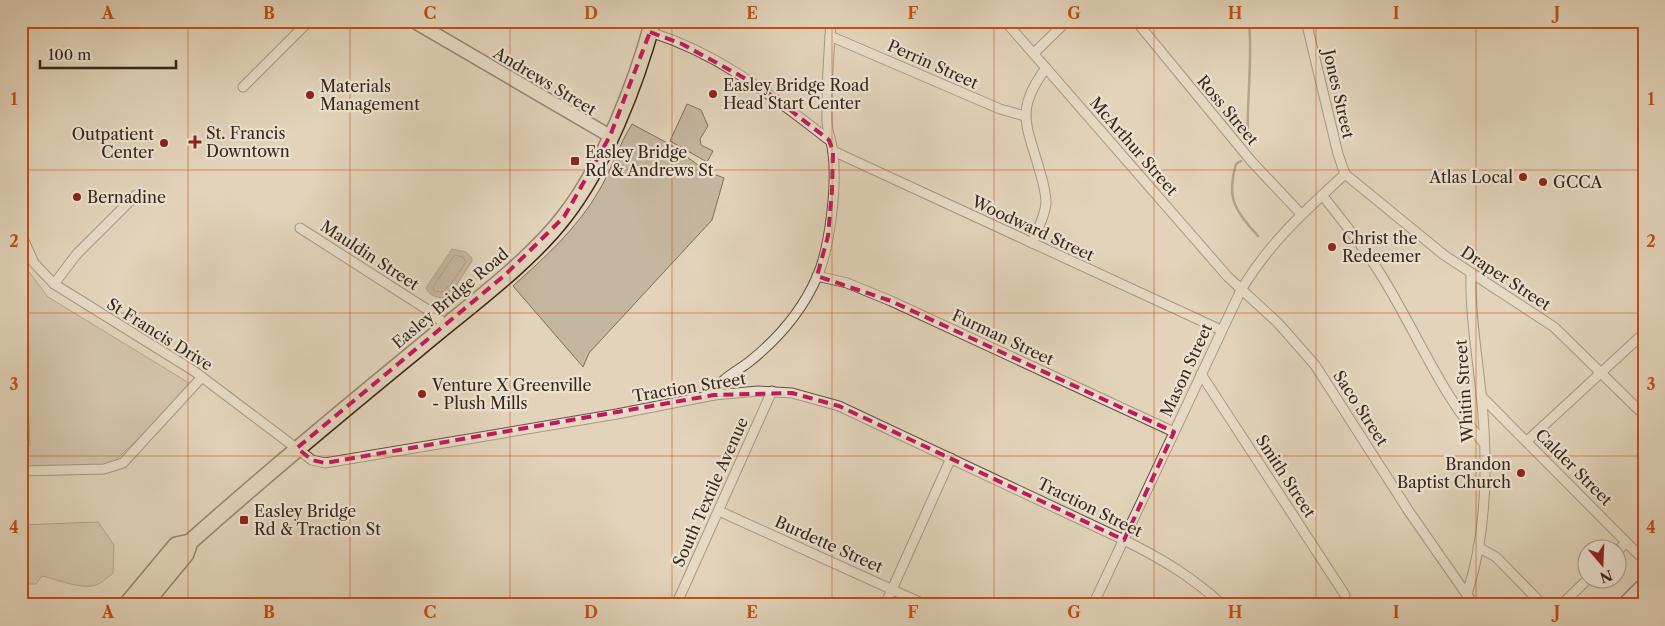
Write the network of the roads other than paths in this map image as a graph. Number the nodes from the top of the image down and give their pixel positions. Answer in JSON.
{"nodes":[{"id":1,"x":309,"y":21,"type":"edge"},
{"id":2,"x":414,"y":21,"type":"edge"},
{"id":3,"x":831,"y":21,"type":"edge"},
{"id":4,"x":1005,"y":21,"type":"edge"},
{"id":5,"x":1067,"y":21,"type":"edge"},
{"id":6,"x":1136,"y":21,"type":"edge"},
{"id":7,"x":1306,"y":21,"type":"edge"},
{"id":8,"x":652,"y":27,"type":"edge"},
{"id":9,"x":830,"y":36,"type":"junction"},
{"id":10,"x":1034,"y":53,"type":"junction"},
{"id":11,"x":1046,"y":68,"type":"junction"},
{"id":12,"x":243,"y":87,"type":"dead end"},
{"id":13,"x":1024,"y":116,"type":"junction"},
{"id":14,"x":610,"y":136,"type":"junction"},
{"id":15,"x":829,"y":140,"type":"junction"},
{"id":16,"x":834,"y":151,"type":"junction"},
{"id":17,"x":1345,"y":174,"type":"junction"},
{"id":18,"x":136,"y":195,"type":"dead end"},
{"id":19,"x":1322,"y":195,"type":"junction"},
{"id":20,"x":1301,"y":214,"type":"junction"},
{"id":21,"x":300,"y":228,"type":"dead end"},
{"id":22,"x":21,"y":234,"type":"edge"},
{"id":23,"x":1032,"y":243,"type":"junction"},
{"id":24,"x":1471,"y":275,"type":"junction"},
{"id":25,"x":818,"y":276,"type":"junction"},
{"id":26,"x":54,"y":284,"type":"junction"},
{"id":27,"x":1241,"y":290,"type":"junction"},
{"id":28,"x":447,"y":326,"type":"junction"},
{"id":29,"x":1221,"y":330,"type":"junction"},
{"id":30,"x":1644,"y":333,"type":"edge"},
{"id":31,"x":1201,"y":374,"type":"junction"},
{"id":32,"x":1602,"y":374,"type":"junction"},
{"id":33,"x":202,"y":377,"type":"junction"},
{"id":34,"x":772,"y":392,"type":"junction"},
{"id":35,"x":714,"y":395,"type":"junction"},
{"id":36,"x":1481,"y":396,"type":"junction"},
{"id":37,"x":1644,"y":415,"type":"edge"},
{"id":38,"x":1174,"y":432,"type":"junction"},
{"id":39,"x":1527,"y":441,"type":"junction"},
{"id":40,"x":1483,"y":442,"type":"junction"},
{"id":41,"x":297,"y":448,"type":"junction"},
{"id":42,"x":951,"y":458,"type":"junction"},
{"id":43,"x":21,"y":470,"type":"edge"},
{"id":44,"x":719,"y":511,"type":"junction"},
{"id":45,"x":1622,"y":538,"type":"edge"},
{"id":46,"x":1124,"y":540,"type":"junction"},
{"id":47,"x":190,"y":542,"type":"junction"},
{"id":48,"x":1628,"y":544,"type":"edge"},
{"id":49,"x":1478,"y":547,"type":"junction"},
{"id":50,"x":1644,"y":560,"type":"edge"},
{"id":51,"x":1644,"y":584,"type":"edge"},
{"id":52,"x":1579,"y":588,"type":"edge"},
{"id":53,"x":892,"y":589,"type":"junction"},
{"id":54,"x":1467,"y":594,"type":"junction"},
{"id":55,"x":1345,"y":595,"type":"dead end"},
{"id":56,"x":126,"y":605,"type":"edge"},
{"id":57,"x":144,"y":605,"type":"edge"},
{"id":58,"x":676,"y":605,"type":"edge"},
{"id":59,"x":885,"y":605,"type":"edge"},
{"id":60,"x":926,"y":605,"type":"edge"},
{"id":61,"x":1093,"y":605,"type":"edge"},
{"id":62,"x":1223,"y":605,"type":"edge"},
{"id":63,"x":1474,"y":605,"type":"edge"},
{"id":64,"x":1543,"y":605,"type":"edge"},
{"id":65,"x":1562,"y":605,"type":"edge"},
{"id":66,"x":1623,"y":605,"type":"edge"}],
"edges":[{"from":1,"to":12,"type":"street"},
{"from":2,"to":14,"type":"street","name":"Andrews Street"},
{"from":3,"to":9,"type":"street"},
{"from":4,"to":10,"type":"street","name":"McArthur Street"},
{"from":5,"to":10,"type":"street"},
{"from":6,"to":20,"type":"street","name":"Ross Street"},
{"from":7,"to":17,"type":"street","name":"Jones Street"},
{"from":8,"to":14,"type":"highway","name":"Easley Bridge Road"},
{"from":8,"to":15,"type":"street"},
{"from":9,"to":13,"type":"street","name":"Perrin Street"},
{"from":9,"to":15,"type":"street"},
{"from":10,"to":11,"type":"street","name":"McArthur Street"},
{"from":11,"to":13,"type":"street"},
{"from":11,"to":27,"type":"street","name":"McArthur Street"},
{"from":13,"to":23,"type":"street"},
{"from":14,"to":28,"type":"highway","name":"Easley Bridge Road"},
{"from":15,"to":16,"type":"street"},
{"from":16,"to":23,"type":"street","name":"Woodward Street"},
{"from":16,"to":25,"type":"street"},
{"from":17,"to":19,"type":"street","name":"Mason Street"},
{"from":17,"to":24,"type":"street","name":"Draper Street"},
{"from":18,"to":26,"type":"street"},
{"from":19,"to":20,"type":"street","name":"Mason Street"},
{"from":19,"to":40,"type":"street"},
{"from":20,"to":27,"type":"street","name":"Mason Street"},
{"from":21,"to":28,"type":"street","name":"Mauldin Street"},
{"from":22,"to":26,"type":"street","name":"St Francis Drive"},
{"from":23,"to":29,"type":"street","name":"Woodward Street"},
{"from":24,"to":32,"type":"street","name":"Draper Street"},
{"from":24,"to":36,"type":"street","name":"Whitin Street"},
{"from":25,"to":35,"type":"street"},
{"from":25,"to":38,"type":"street","name":"Furman Street"},
{"from":26,"to":33,"type":"street","name":"St Francis Drive"},
{"from":27,"to":29,"type":"street","name":"Mason Street"},
{"from":27,"to":54,"type":"street","name":"Saco Street"},
{"from":28,"to":41,"type":"highway","name":"Easley Bridge Road"},
{"from":29,"to":31,"type":"street","name":"Mason Street"},
{"from":30,"to":32,"type":"street"},
{"from":31,"to":38,"type":"street","name":"Mason Street"},
{"from":31,"to":55,"type":"street","name":"Smith Street"},
{"from":32,"to":37,"type":"street","name":"Draper Street"},
{"from":32,"to":39,"type":"street"},
{"from":33,"to":41,"type":"street","name":"St Francis Drive"},
{"from":33,"to":43,"type":"street"},
{"from":34,"to":35,"type":"street","name":"Traction Street"},
{"from":34,"to":42,"type":"street","name":"Traction Street"},
{"from":34,"to":44,"type":"street","name":"South Textile Avenue"},
{"from":35,"to":41,"type":"street","name":"Traction Street"},
{"from":36,"to":39,"type":"street","name":"Calder Street"},
{"from":36,"to":40,"type":"street","name":"Whitin Street"},
{"from":38,"to":46,"type":"street","name":"Mason Street"},
{"from":39,"to":45,"type":"street","name":"Calder Street"},
{"from":40,"to":49,"type":"street","name":"Whitin Street"},
{"from":41,"to":47,"type":"highway","name":"Easley Bridge Road"},
{"from":42,"to":46,"type":"street","name":"Traction Street"},
{"from":42,"to":53,"type":"street"},
{"from":44,"to":53,"type":"street","name":"Burdette Street"},
{"from":44,"to":58,"type":"street","name":"South Textile Avenue"},
{"from":46,"to":61,"type":"street","name":"Mason Street"},
{"from":46,"to":62,"type":"street","name":"Traction Street"},
{"from":47,"to":56,"type":"highway","name":"Easley Bridge Road"},
{"from":47,"to":57,"type":"highway","name":"Easley Bridge Road"},
{"from":48,"to":50,"type":"street","name":"Calder Street"},
{"from":49,"to":54,"type":"street","name":"Whitin Street"},
{"from":49,"to":64,"type":"street"},
{"from":51,"to":66,"type":"street"},
{"from":52,"to":65,"type":"street"},
{"from":53,"to":59,"type":"street"},
{"from":53,"to":60,"type":"street","name":"Burdette Street"},
{"from":54,"to":63,"type":"street","name":"Saco Street"}]}
